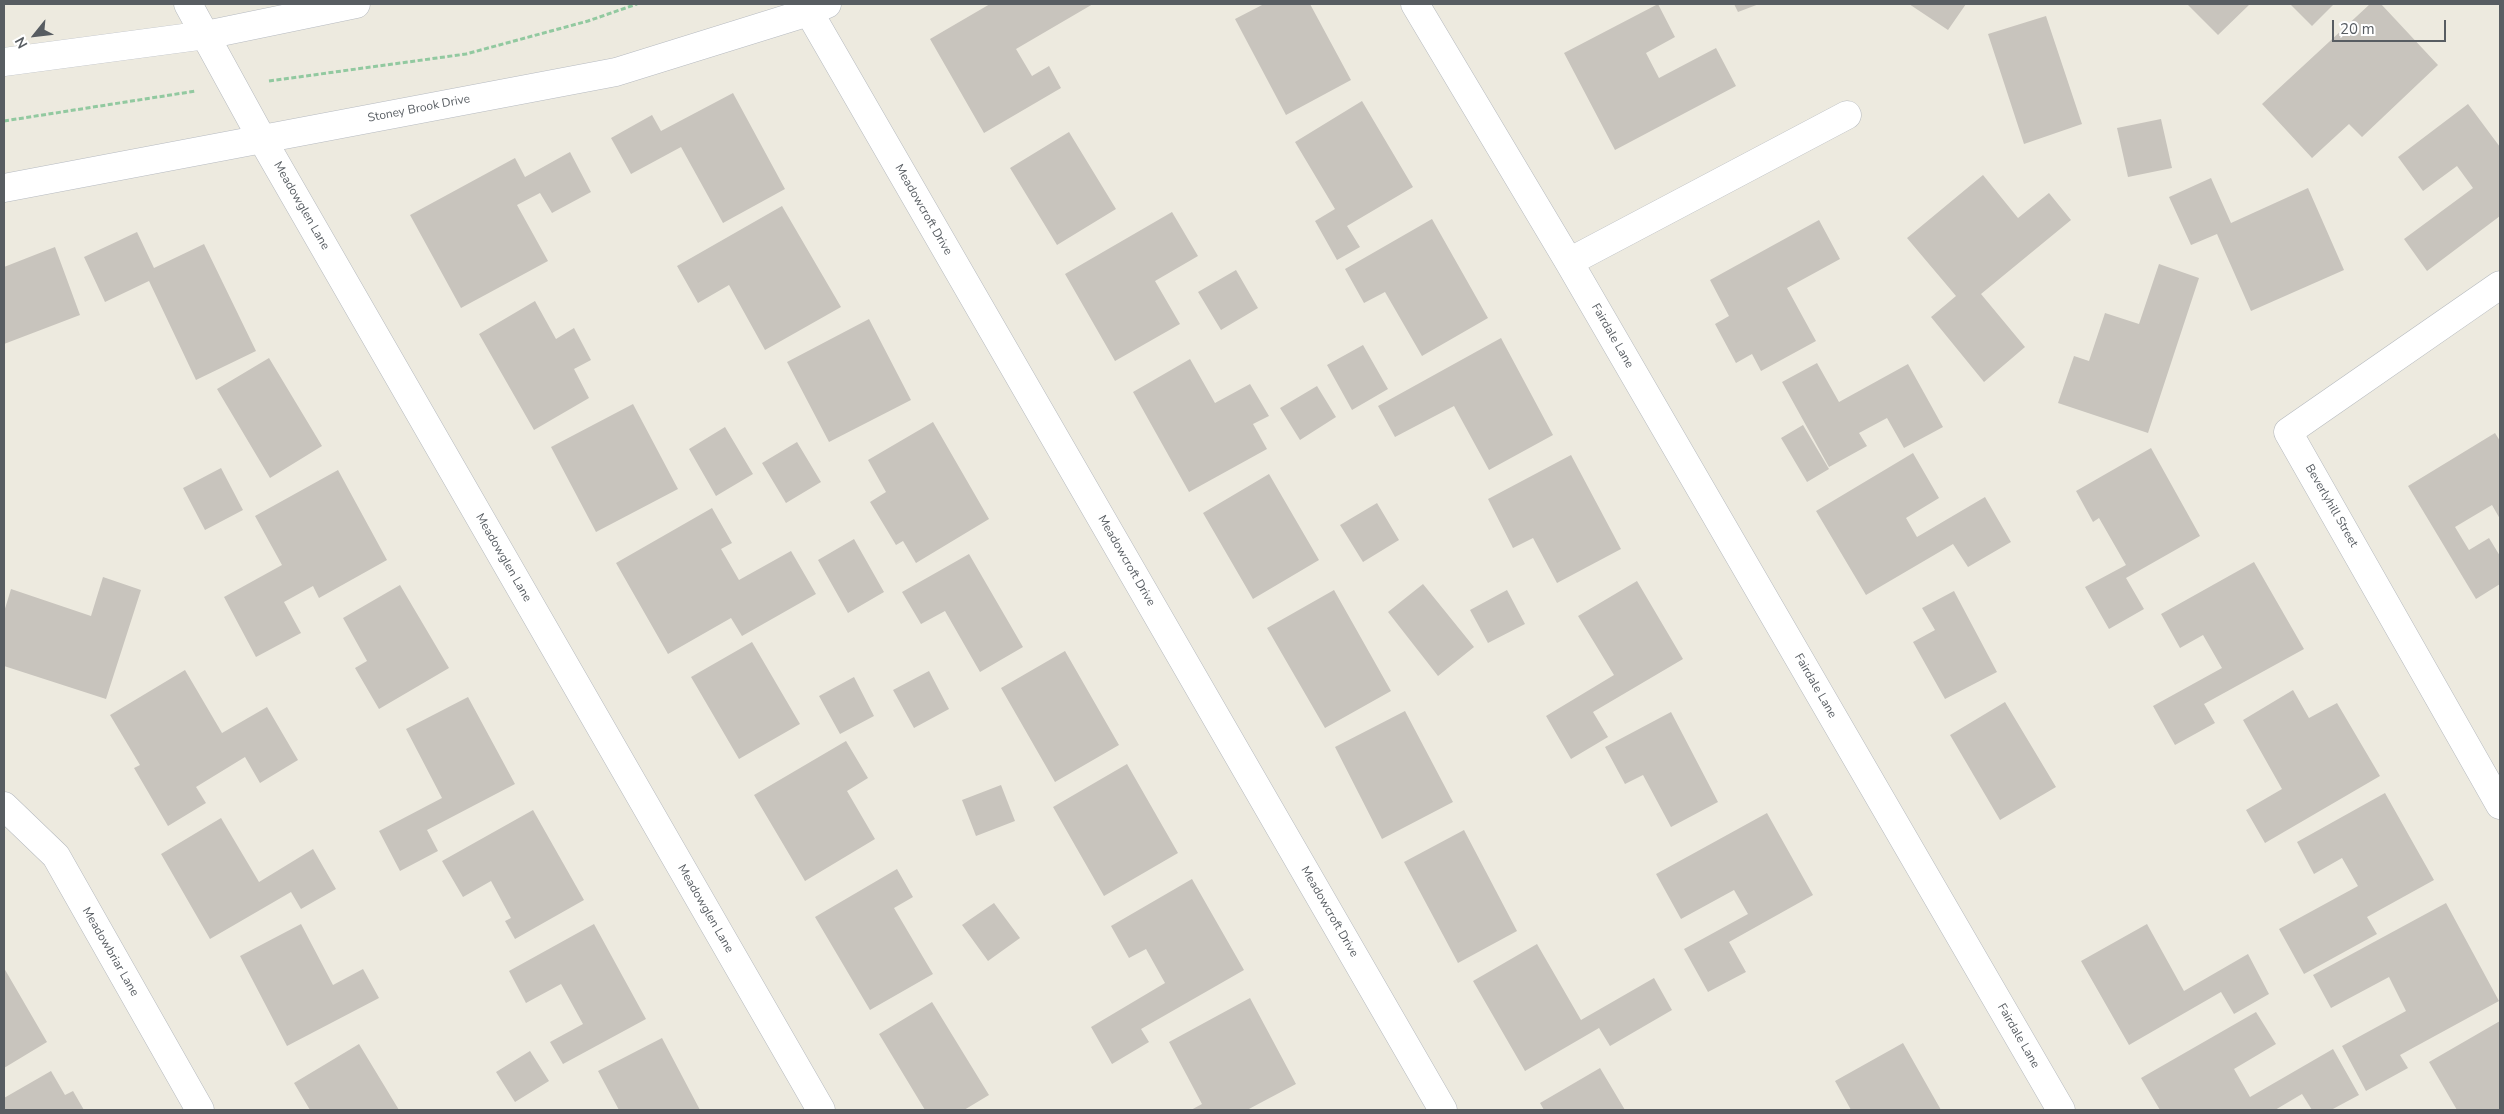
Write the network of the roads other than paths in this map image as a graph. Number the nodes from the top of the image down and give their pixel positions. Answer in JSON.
{"nodes":[{"id":1,"x":188,"y":4,"type":"edge"},
{"id":2,"x":356,"y":4,"type":"edge"},
{"id":3,"x":1415,"y":4,"type":"edge"},
{"id":4,"x":818,"y":8,"type":"edge"},
{"id":5,"x":206,"y":35,"type":"junction"},
{"id":6,"x":4,"y":62,"type":"edge"},
{"id":7,"x":1847,"y":115,"type":"dead end"},
{"id":8,"x":262,"y":138,"type":"junction"},
{"id":9,"x":4,"y":188,"type":"edge"},
{"id":10,"x":1569,"y":262,"type":"junction"},
{"id":11,"x":2500,"y":285,"type":"edge"},
{"id":12,"x":2500,"y":805,"type":"edge"},
{"id":13,"x":4,"y":806,"type":"edge"},
{"id":14,"x":200,"y":1110,"type":"edge"},
{"id":15,"x":821,"y":1110,"type":"edge"},
{"id":16,"x":1443,"y":1110,"type":"edge"},
{"id":17,"x":2061,"y":1110,"type":"edge"}],
"edges":[{"from":1,"to":5,"type":"street","name":"Meadowglen Lane"},
{"from":2,"to":5,"type":"street"},
{"from":3,"to":10,"type":"street","name":"Fairdale Lane"},
{"from":4,"to":8,"type":"street","name":"Stoney Brook Drive"},
{"from":4,"to":16,"type":"street","name":"Meadowcroft Drive"},
{"from":5,"to":6,"type":"street"},
{"from":5,"to":8,"type":"street","name":"Meadowglen Lane"},
{"from":7,"to":10,"type":"street"},
{"from":8,"to":9,"type":"street","name":"Stoney Brook Drive"},
{"from":8,"to":15,"type":"street","name":"Meadowglen Lane"},
{"from":10,"to":17,"type":"street","name":"Fairdale Lane"},
{"from":11,"to":12,"type":"street","name":"Beverlyhill Street"},
{"from":13,"to":14,"type":"street","name":"Meadowbriar Lane"}]}
